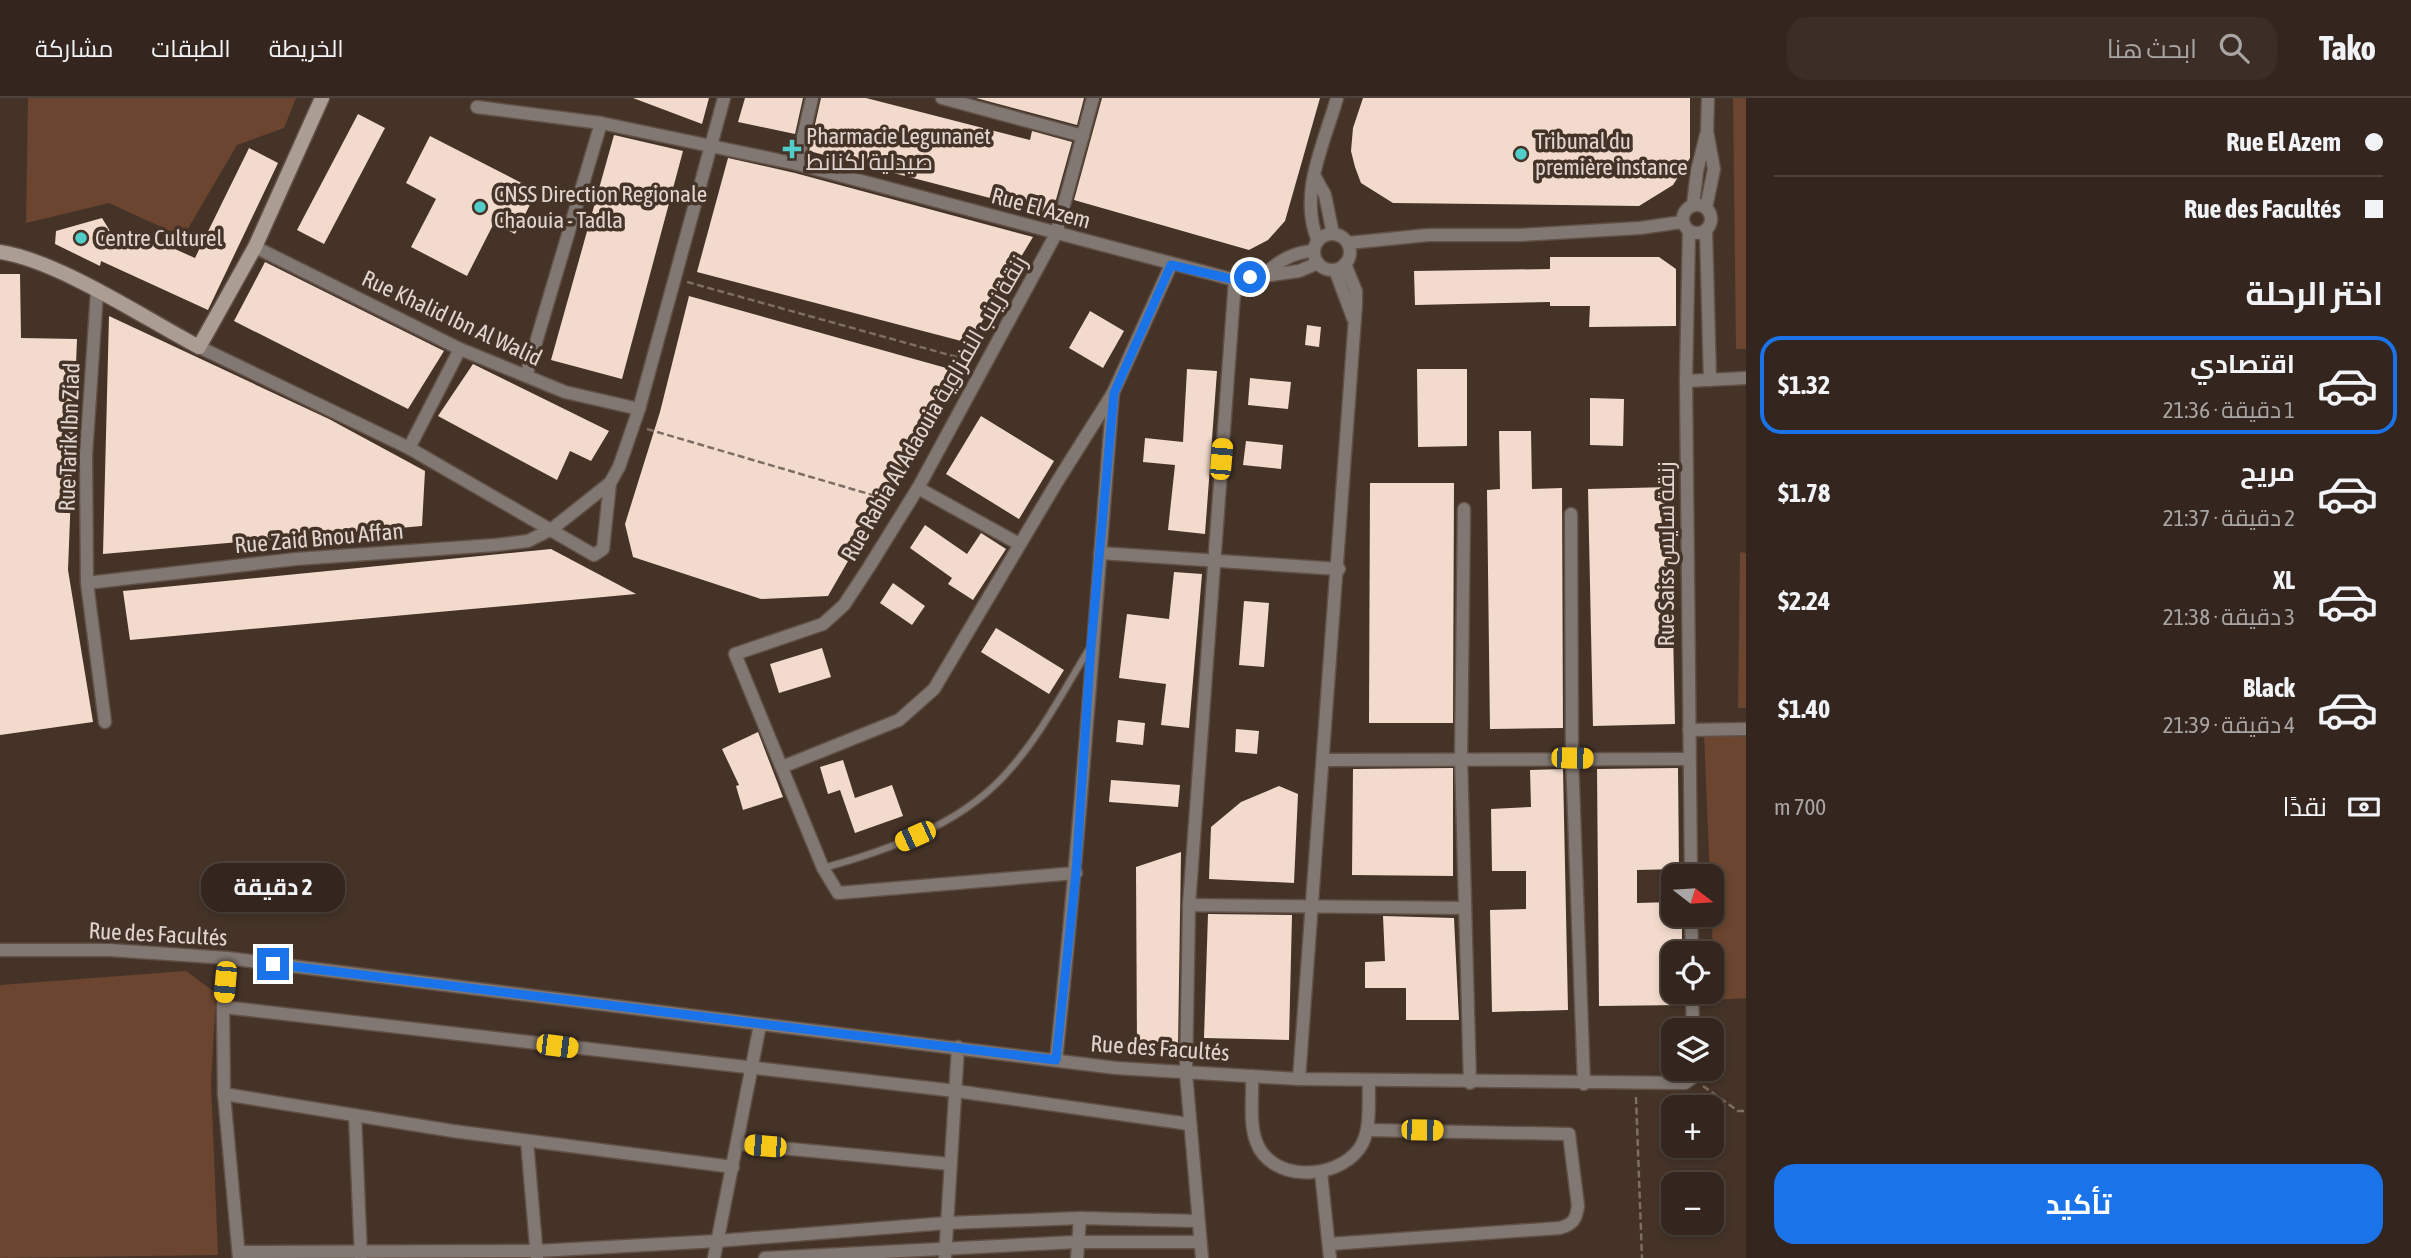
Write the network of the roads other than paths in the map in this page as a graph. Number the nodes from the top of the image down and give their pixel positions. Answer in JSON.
{"nodes":[{"id":1,"x":322,"y":98,"type":"edge"},
{"id":2,"x":812,"y":98,"type":"edge"},
{"id":3,"x":942,"y":98,"type":"edge"},
{"id":4,"x":1093,"y":98,"type":"edge"},
{"id":5,"x":1337,"y":98,"type":"edge"},
{"id":6,"x":1707,"y":98,"type":"edge"},
{"id":7,"x":722,"y":100,"type":"edge"},
{"id":8,"x":477,"y":107,"type":"dead end"},
{"id":9,"x":601,"y":123,"type":"junction"},
{"id":10,"x":1083,"y":136,"type":"junction"},
{"id":11,"x":711,"y":146,"type":"junction"},
{"id":12,"x":797,"y":164,"type":"junction"},
{"id":13,"x":1314,"y":175,"type":"junction"},
{"id":14,"x":1700,"y":206,"type":"junction"},
{"id":15,"x":1686,"y":226,"type":"junction"},
{"id":16,"x":1706,"y":230,"type":"junction"},
{"id":17,"x":1333,"y":233,"type":"junction"},
{"id":18,"x":1056,"y":234,"type":"junction"},
{"id":19,"x":1348,"y":243,"type":"junction"},
{"id":20,"x":255,"y":247,"type":"junction"},
{"id":21,"x":1317,"y":251,"type":"junction"},
{"id":22,"x":0,"y":252,"type":"edge"},
{"id":23,"x":1171,"y":265,"type":"junction"},
{"id":24,"x":1340,"y":267,"type":"junction"},
{"id":25,"x":1236,"y":280,"type":"junction"},
{"id":26,"x":97,"y":292,"type":"junction"},
{"id":27,"x":199,"y":348,"type":"junction"},
{"id":28,"x":460,"y":349,"type":"junction"},
{"id":29,"x":526,"y":376,"type":"junction"},
{"id":30,"x":1746,"y":378,"type":"edge"},
{"id":31,"x":1710,"y":380,"type":"junction"},
{"id":32,"x":1686,"y":381,"type":"junction"},
{"id":33,"x":1114,"y":393,"type":"junction"},
{"id":34,"x":639,"y":409,"type":"junction"},
{"id":35,"x":409,"y":447,"type":"junction"},
{"id":36,"x":610,"y":484,"type":"junction"},
{"id":37,"x":918,"y":488,"type":"junction"},
{"id":38,"x":1464,"y":509,"type":"dead end"},
{"id":39,"x":1571,"y":514,"type":"dead end"},
{"id":40,"x":552,"y":529,"type":"junction"},
{"id":41,"x":1019,"y":544,"type":"junction"},
{"id":42,"x":1100,"y":553,"type":"junction"},
{"id":43,"x":1213,"y":561,"type":"junction"},
{"id":44,"x":1339,"y":569,"type":"junction"},
{"id":45,"x":87,"y":583,"type":"junction"},
{"id":46,"x":1091,"y":646,"type":"junction"},
{"id":47,"x":104,"y":722,"type":"dead end"},
{"id":48,"x":1746,"y":729,"type":"edge"},
{"id":49,"x":1689,"y":730,"type":"junction"},
{"id":50,"x":1461,"y":758,"type":"junction"},
{"id":51,"x":1572,"y":758,"type":"junction"},
{"id":52,"x":1689,"y":759,"type":"junction"},
{"id":53,"x":1323,"y":760,"type":"junction"},
{"id":54,"x":782,"y":767,"type":"junction"},
{"id":55,"x":1690,"y":864,"type":"edge"},
{"id":56,"x":823,"y":868,"type":"junction"},
{"id":57,"x":1076,"y":873,"type":"junction"},
{"id":58,"x":1189,"y":905,"type":"junction"},
{"id":59,"x":1312,"y":908,"type":"junction"},
{"id":60,"x":1465,"y":908,"type":"junction"},
{"id":61,"x":0,"y":950,"type":"edge"},
{"id":62,"x":227,"y":958,"type":"junction"},
{"id":63,"x":223,"y":1007,"type":"junction"},
{"id":64,"x":760,"y":1025,"type":"junction"},
{"id":65,"x":958,"y":1047,"type":"junction"},
{"id":66,"x":1056,"y":1060,"type":"junction"},
{"id":67,"x":751,"y":1069,"type":"junction"},
{"id":68,"x":1186,"y":1073,"type":"junction"},
{"id":69,"x":1252,"y":1076,"type":"junction"},
{"id":70,"x":1299,"y":1079,"type":"junction"},
{"id":71,"x":1369,"y":1081,"type":"junction"},
{"id":72,"x":1687,"y":1081,"type":"edge"},
{"id":73,"x":1470,"y":1083,"type":"junction"},
{"id":74,"x":1584,"y":1084,"type":"junction"},
{"id":75,"x":956,"y":1091,"type":"junction"},
{"id":76,"x":224,"y":1094,"type":"junction"},
{"id":77,"x":355,"y":1115,"type":"junction"},
{"id":78,"x":1189,"y":1124,"type":"junction"},
{"id":79,"x":1367,"y":1130,"type":"junction"},
{"id":80,"x":527,"y":1141,"type":"junction"},
{"id":81,"x":738,"y":1144,"type":"junction"},
{"id":82,"x":950,"y":1164,"type":"junction"},
{"id":83,"x":733,"y":1167,"type":"junction"},
{"id":84,"x":1321,"y":1172,"type":"junction"},
{"id":85,"x":1080,"y":1218,"type":"junction"},
{"id":86,"x":1197,"y":1221,"type":"junction"},
{"id":87,"x":947,"y":1223,"type":"junction"},
{"id":88,"x":717,"y":1241,"type":"junction"},
{"id":89,"x":1200,"y":1241,"type":"junction"},
{"id":90,"x":1076,"y":1242,"type":"junction"},
{"id":91,"x":1329,"y":1244,"type":"junction"},
{"id":92,"x":946,"y":1253,"type":"edge"},
{"id":93,"x":360,"y":1254,"type":"edge"},
{"id":94,"x":239,"y":1255,"type":"edge"},
{"id":95,"x":537,"y":1255,"type":"edge"},
{"id":96,"x":714,"y":1258,"type":"edge"},
{"id":97,"x":765,"y":1258,"type":"edge"},
{"id":98,"x":1077,"y":1258,"type":"edge"},
{"id":99,"x":1202,"y":1258,"type":"edge"},
{"id":100,"x":1330,"y":1258,"type":"edge"}],
"edges":[{"from":1,"to":20,"type":"street"},
{"from":2,"to":12,"type":"street"},
{"from":3,"to":10,"type":"street"},
{"from":4,"to":10,"type":"street","name":"Rue Rabia Al Adaouia زنقة زينب النفزاوية"},
{"from":5,"to":13,"type":"street"},
{"from":6,"to":14,"type":"street"},
{"from":7,"to":11,"type":"street"},
{"from":8,"to":9,"type":"street","name":"Rue El Azem"},
{"from":9,"to":11,"type":"street","name":"Rue El Azem"},
{"from":9,"to":29,"type":"street"},
{"from":10,"to":18,"type":"street","name":"Rue Rabia Al Adaouia زنقة زينب النفزاوية"},
{"from":11,"to":12,"type":"street","name":"Rue El Azem"},
{"from":11,"to":34,"type":"street"},
{"from":12,"to":18,"type":"street","name":"Rue El Azem"},
{"from":13,"to":17,"type":"street"},
{"from":13,"to":21,"type":"street"},
{"from":14,"to":15,"type":"street"},
{"from":14,"to":16,"type":"street"},
{"from":15,"to":16,"type":"street"},
{"from":15,"to":19,"type":"street"},
{"from":15,"to":32,"type":"street","name":"Rue Saiss زنقة سايس"},
{"from":16,"to":31,"type":"street"},
{"from":17,"to":19,"type":"street"},
{"from":17,"to":21,"type":"street"},
{"from":18,"to":23,"type":"street","name":"Rue El Azem"},
{"from":18,"to":37,"type":"street","name":"Rue Rabia Al Adaouia زنقة زينب النفزاوية"},
{"from":19,"to":24,"type":"street"},
{"from":20,"to":27,"type":"street"},
{"from":20,"to":28,"type":"street","name":"Rue Khalid Ibn Al Walid"},
{"from":21,"to":24,"type":"street"},
{"from":21,"to":25,"type":"street","name":"Rue El Azem"},
{"from":22,"to":26,"type":"street"},
{"from":23,"to":25,"type":"street","name":"Rue El Azem"},
{"from":23,"to":33,"type":"street"},
{"from":24,"to":44,"type":"street"},
{"from":25,"to":43,"type":"street"},
{"from":26,"to":27,"type":"street"},
{"from":26,"to":45,"type":"street","name":"Rue Tarik Ibn Ziad"},
{"from":27,"to":35,"type":"street"},
{"from":28,"to":29,"type":"street","name":"Rue Khalid Ibn Al Walid"},
{"from":28,"to":35,"type":"street"},
{"from":29,"to":34,"type":"street","name":"Rue Khalid Ibn Al Walid"},
{"from":30,"to":31,"type":"street"},
{"from":31,"to":32,"type":"street"},
{"from":32,"to":49,"type":"street","name":"Rue Saiss زنقة سايس"},
{"from":33,"to":41,"type":"street"},
{"from":33,"to":42,"type":"street"},
{"from":34,"to":36,"type":"street"},
{"from":35,"to":40,"type":"street"},
{"from":36,"to":40,"type":"street","name":"Rue Zaid Bnou Affan"},
{"from":36,"to":40,"type":"street"},
{"from":37,"to":41,"type":"street"},
{"from":37,"to":54,"type":"street","name":"Rue Rabia Al Adaouia زنقة زينب النفزاوية"},
{"from":38,"to":50,"type":"street"},
{"from":39,"to":51,"type":"street"},
{"from":40,"to":45,"type":"street","name":"Rue Zaid Bnou Affan"},
{"from":41,"to":54,"type":"street"},
{"from":42,"to":43,"type":"street"},
{"from":42,"to":46,"type":"street"},
{"from":43,"to":44,"type":"street"},
{"from":43,"to":58,"type":"street"},
{"from":44,"to":53,"type":"street"},
{"from":45,"to":47,"type":"street","name":"Rue Tarik Ibn Ziad"},
{"from":46,"to":56,"type":"lane"},
{"from":46,"to":57,"type":"street"},
{"from":48,"to":49,"type":"street"},
{"from":49,"to":52,"type":"street","name":"Rue Saiss زنقة سايس"},
{"from":50,"to":51,"type":"street"},
{"from":50,"to":53,"type":"street"},
{"from":50,"to":60,"type":"street"},
{"from":51,"to":52,"type":"street"},
{"from":51,"to":74,"type":"street"},
{"from":52,"to":55,"type":"street","name":"Rue Saiss زنقة سايس"},
{"from":53,"to":59,"type":"street"},
{"from":54,"to":56,"type":"street"},
{"from":56,"to":57,"type":"street"},
{"from":57,"to":66,"type":"street"},
{"from":58,"to":59,"type":"street"},
{"from":58,"to":68,"type":"street"},
{"from":59,"to":60,"type":"street"},
{"from":59,"to":70,"type":"street"},
{"from":60,"to":73,"type":"street"},
{"from":61,"to":62,"type":"street","name":"Rue des Facultés"},
{"from":62,"to":63,"type":"street"},
{"from":62,"to":64,"type":"street","name":"Rue des Facultés"},
{"from":63,"to":67,"type":"street"},
{"from":63,"to":76,"type":"street"},
{"from":64,"to":65,"type":"street","name":"Rue des Facultés"},
{"from":64,"to":67,"type":"street"},
{"from":65,"to":66,"type":"street","name":"Rue des Facultés"},
{"from":65,"to":75,"type":"street"},
{"from":66,"to":68,"type":"street","name":"Rue des Facultés"},
{"from":67,"to":75,"type":"street"},
{"from":67,"to":81,"type":"street"},
{"from":68,"to":69,"type":"street","name":"Rue des Facultés"},
{"from":68,"to":78,"type":"street"},
{"from":69,"to":70,"type":"street","name":"Rue des Facultés"},
{"from":69,"to":84,"type":"street"},
{"from":70,"to":71,"type":"street","name":"Rue des Facultés"},
{"from":71,"to":73,"type":"street","name":"Rue des Facultés"},
{"from":71,"to":79,"type":"street"},
{"from":72,"to":74,"type":"street","name":"Rue des Facultés"},
{"from":73,"to":74,"type":"street","name":"Rue des Facultés"},
{"from":75,"to":78,"type":"street"},
{"from":75,"to":82,"type":"street"},
{"from":76,"to":77,"type":"street"},
{"from":76,"to":94,"type":"street"},
{"from":77,"to":80,"type":"street"},
{"from":77,"to":93,"type":"street"},
{"from":78,"to":86,"type":"street"},
{"from":79,"to":84,"type":"street"},
{"from":79,"to":91,"type":"street"},
{"from":80,"to":83,"type":"street"},
{"from":80,"to":95,"type":"street"},
{"from":81,"to":82,"type":"street"},
{"from":81,"to":83,"type":"street"},
{"from":82,"to":87,"type":"street"},
{"from":83,"to":88,"type":"street"},
{"from":84,"to":91,"type":"street"},
{"from":85,"to":86,"type":"street"},
{"from":85,"to":87,"type":"street"},
{"from":85,"to":90,"type":"street"},
{"from":86,"to":89,"type":"street"},
{"from":87,"to":88,"type":"street"},
{"from":87,"to":92,"type":"street"},
{"from":88,"to":95,"type":"street"},
{"from":88,"to":96,"type":"street"},
{"from":89,"to":90,"type":"street"},
{"from":89,"to":99,"type":"street"},
{"from":90,"to":92,"type":"street"},
{"from":90,"to":98,"type":"street"},
{"from":91,"to":100,"type":"street"},
{"from":92,"to":97,"type":"street"},
{"from":93,"to":94,"type":"street"},
{"from":93,"to":95,"type":"street"}]}
